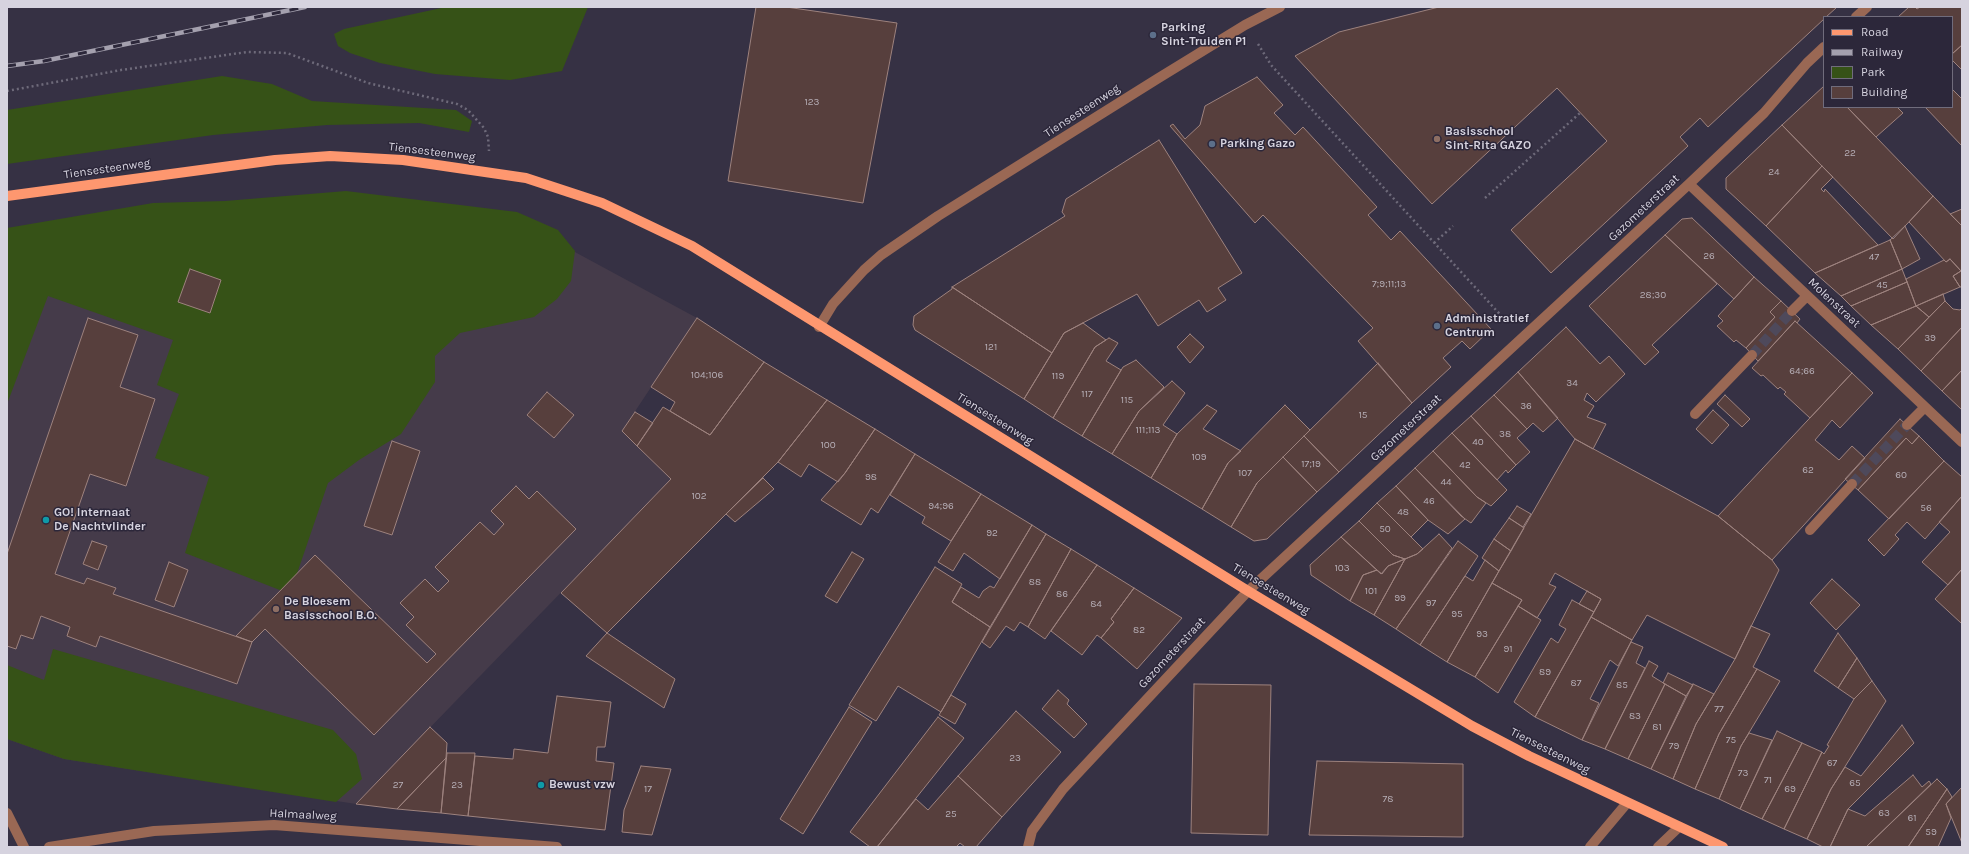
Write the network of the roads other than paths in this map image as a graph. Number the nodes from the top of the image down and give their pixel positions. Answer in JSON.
{"nodes":[{"id":1,"x":1280,"y":7,"type":"edge"},
{"id":2,"x":1866,"y":7,"type":"edge"},
{"id":3,"x":1857,"y":16,"type":"edge"},
{"id":4,"x":1823,"y":48,"type":"edge"},
{"id":5,"x":1689,"y":184,"type":"junction"},
{"id":6,"x":7,"y":196,"type":"edge"},
{"id":7,"x":1807,"y":296,"type":"junction"},
{"id":8,"x":1792,"y":311,"type":"tunnel mouth"},
{"id":9,"x":820,"y":327,"type":"junction"},
{"id":10,"x":1752,"y":355,"type":"tunnel mouth"},
{"id":11,"x":1925,"y":407,"type":"junction"},
{"id":12,"x":1695,"y":414,"type":"dead end"},
{"id":13,"x":1907,"y":425,"type":"tunnel mouth"},
{"id":14,"x":1962,"y":442,"type":"edge"},
{"id":15,"x":1852,"y":484,"type":"tunnel mouth"},
{"id":16,"x":1810,"y":530,"type":"dead end"},
{"id":17,"x":1248,"y":591,"type":"junction"},
{"id":18,"x":1627,"y":803,"type":"junction"},
{"id":19,"x":7,"y":813,"type":"edge"},
{"id":20,"x":1679,"y":827,"type":"junction"},
{"id":21,"x":24,"y":847,"type":"edge"},
{"id":22,"x":48,"y":847,"type":"edge"},
{"id":23,"x":557,"y":847,"type":"edge"},
{"id":24,"x":1028,"y":847,"type":"edge"},
{"id":25,"x":1590,"y":847,"type":"edge"},
{"id":26,"x":1658,"y":847,"type":"edge"},
{"id":27,"x":1723,"y":847,"type":"edge"}],
"edges":[{"from":1,"to":9,"type":"street","name":"Tiensesteenweg"},
{"from":2,"to":3,"type":"street"},
{"from":4,"to":5,"type":"street","name":"Gazometerstraat"},
{"from":5,"to":7,"type":"street","name":"Molenstraat"},
{"from":5,"to":17,"type":"street","name":"Gazometerstraat"},
{"from":6,"to":9,"type":"main road","name":"Tiensesteenweg"},
{"from":7,"to":8,"type":"street"},
{"from":7,"to":11,"type":"street","name":"Molenstraat"},
{"from":9,"to":17,"type":"main road","name":"Tiensesteenweg"},
{"from":10,"to":12,"type":"street"},
{"from":11,"to":13,"type":"street"},
{"from":11,"to":14,"type":"street","name":"Molenstraat"},
{"from":15,"to":16,"type":"street"},
{"from":17,"to":18,"type":"main road","name":"Tiensesteenweg"},
{"from":17,"to":24,"type":"street","name":"Gazometerstraat"},
{"from":18,"to":20,"type":"main road","name":"Tiensesteenweg"},
{"from":18,"to":25,"type":"street"},
{"from":19,"to":21,"type":"street"},
{"from":20,"to":26,"type":"street"},
{"from":20,"to":27,"type":"main road","name":"Tiensesteenweg"},
{"from":22,"to":23,"type":"street","name":"Halmaalweg"}]}
